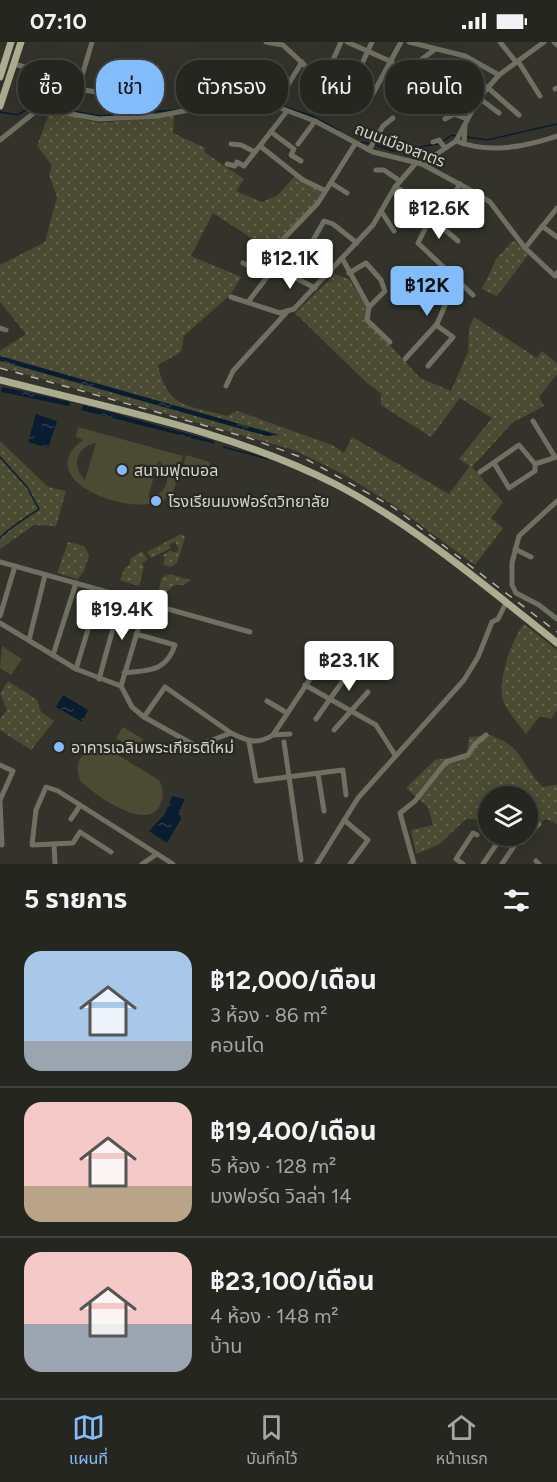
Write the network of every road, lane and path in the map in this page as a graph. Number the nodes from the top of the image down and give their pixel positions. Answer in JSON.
{"nodes":[{"id":1,"x":11,"y":42,"type":"edge"},
{"id":2,"x":21,"y":42,"type":"edge"},
{"id":3,"x":92,"y":42,"type":"edge"},
{"id":4,"x":266,"y":42,"type":"edge"},
{"id":5,"x":341,"y":42,"type":"edge"},
{"id":6,"x":347,"y":42,"type":"edge"},
{"id":7,"x":372,"y":42,"type":"edge"},
{"id":8,"x":401,"y":42,"type":"edge"},
{"id":9,"x":409,"y":42,"type":"edge"},
{"id":10,"x":438,"y":42,"type":"edge"},
{"id":11,"x":500,"y":42,"type":"edge"},
{"id":12,"x":544,"y":42,"type":"edge"},
{"id":13,"x":284,"y":44,"type":"edge"},
{"id":14,"x":435,"y":50,"type":"junction"},
{"id":15,"x":368,"y":51,"type":"junction"},
{"id":16,"x":300,"y":60,"type":"edge"},
{"id":17,"x":333,"y":60,"type":"edge"},
{"id":18,"x":364,"y":60,"type":"edge"},
{"id":19,"x":388,"y":60,"type":"edge"},
{"id":20,"x":393,"y":60,"type":"edge"},
{"id":21,"x":421,"y":60,"type":"edge"},
{"id":22,"x":517,"y":62,"type":"junction"},
{"id":23,"x":14,"y":64,"type":"junction"},
{"id":24,"x":18,"y":65,"type":"edge"},
{"id":25,"x":300,"y":65,"type":"edge"},
{"id":26,"x":84,"y":69,"type":"edge"},
{"id":27,"x":385,"y":74,"type":"edge"},
{"id":28,"x":499,"y":75,"type":"junction"},
{"id":29,"x":0,"y":77,"type":"edge"},
{"id":30,"x":288,"y":85,"type":"edge"},
{"id":31,"x":487,"y":87,"type":"junction"},
{"id":32,"x":484,"y":91,"type":"edge"},
{"id":33,"x":373,"y":94,"type":"edge"},
{"id":34,"x":540,"y":96,"type":"dead end"},
{"id":35,"x":484,"y":102,"type":"edge"},
{"id":36,"x":0,"y":106,"type":"edge"},
{"id":37,"x":288,"y":111,"type":"edge"},
{"id":38,"x":500,"y":113,"type":"dead end"},
{"id":39,"x":131,"y":114,"type":"edge"},
{"id":40,"x":285,"y":114,"type":"edge"},
{"id":41,"x":469,"y":114,"type":"edge"},
{"id":42,"x":519,"y":115,"type":"dead end"},
{"id":43,"x":393,"y":118,"type":"dead end"},
{"id":44,"x":445,"y":119,"type":"dead end"},
{"id":45,"x":315,"y":121,"type":"junction"},
{"id":46,"x":466,"y":121,"type":"junction"},
{"id":47,"x":272,"y":132,"type":"junction"},
{"id":48,"x":557,"y":136,"type":"edge"},
{"id":49,"x":461,"y":137,"type":"junction"},
{"id":50,"x":550,"y":138,"type":"junction"},
{"id":51,"x":0,"y":140,"type":"edge"},
{"id":52,"x":433,"y":142,"type":"dead end"},
{"id":53,"x":557,"y":143,"type":"edge"},
{"id":54,"x":231,"y":144,"type":"dead end"},
{"id":55,"x":298,"y":144,"type":"dead end"},
{"id":56,"x":355,"y":144,"type":"junction"},
{"id":57,"x":260,"y":146,"type":"junction"},
{"id":58,"x":445,"y":148,"type":"junction"},
{"id":59,"x":370,"y":149,"type":"junction"},
{"id":60,"x":255,"y":152,"type":"junction"},
{"id":61,"x":428,"y":160,"type":"junction"},
{"id":62,"x":301,"y":161,"type":"dead end"},
{"id":63,"x":227,"y":164,"type":"dead end"},
{"id":64,"x":419,"y":164,"type":"junction"},
{"id":65,"x":430,"y":168,"type":"junction"},
{"id":66,"x":376,"y":170,"type":"dead end"},
{"id":67,"x":400,"y":181,"type":"junction"},
{"id":68,"x":331,"y":183,"type":"junction"},
{"id":69,"x":460,"y":184,"type":"junction"},
{"id":70,"x":395,"y":187,"type":"junction"},
{"id":71,"x":324,"y":190,"type":"junction"},
{"id":72,"x":347,"y":193,"type":"dead end"},
{"id":73,"x":480,"y":196,"type":"junction"},
{"id":74,"x":557,"y":208,"type":"edge"},
{"id":75,"x":381,"y":211,"type":"junction"},
{"id":76,"x":443,"y":211,"type":"junction"},
{"id":77,"x":434,"y":220,"type":"junction"},
{"id":78,"x":466,"y":223,"type":"dead end"},
{"id":79,"x":542,"y":226,"type":"junction"},
{"id":80,"x":394,"y":231,"type":"dead end"},
{"id":81,"x":557,"y":237,"type":"edge"},
{"id":82,"x":458,"y":241,"type":"dead end"},
{"id":83,"x":312,"y":242,"type":"dead end"},
{"id":84,"x":357,"y":243,"type":"junction"},
{"id":85,"x":328,"y":248,"type":"dead end"},
{"id":86,"x":525,"y":248,"type":"junction"},
{"id":87,"x":255,"y":256,"type":"dead end"},
{"id":88,"x":342,"y":258,"type":"junction"},
{"id":89,"x":261,"y":261,"type":"junction"},
{"id":90,"x":243,"y":262,"type":"dead end"},
{"id":91,"x":272,"y":266,"type":"junction"},
{"id":92,"x":331,"y":270,"type":"junction"},
{"id":93,"x":349,"y":273,"type":"junction"},
{"id":94,"x":556,"y":275,"type":"edge"},
{"id":95,"x":456,"y":280,"type":"junction"},
{"id":96,"x":315,"y":288,"type":"junction"},
{"id":97,"x":473,"y":295,"type":"dead end"},
{"id":98,"x":231,"y":297,"type":"dead end"},
{"id":99,"x":248,"y":302,"type":"junction"},
{"id":100,"x":369,"y":308,"type":"junction"},
{"id":101,"x":287,"y":312,"type":"junction"},
{"id":102,"x":436,"y":325,"type":"junction"},
{"id":103,"x":390,"y":342,"type":"dead end"},
{"id":104,"x":405,"y":359,"type":"dead end"},
{"id":105,"x":428,"y":366,"type":"dead end"},
{"id":106,"x":0,"y":380,"type":"edge"},
{"id":107,"x":226,"y":386,"type":"dead end"},
{"id":108,"x":533,"y":421,"type":"dead end"},
{"id":109,"x":556,"y":457,"type":"edge"},
{"id":110,"x":494,"y":463,"type":"junction"},
{"id":111,"x":535,"y":464,"type":"junction"},
{"id":112,"x":480,"y":472,"type":"dead end"},
{"id":113,"x":557,"y":501,"type":"edge"},
{"id":114,"x":515,"y":549,"type":"junction"},
{"id":115,"x":531,"y":557,"type":"dead end"},
{"id":116,"x":0,"y":562,"type":"edge"},
{"id":117,"x":15,"y":566,"type":"junction"},
{"id":118,"x":45,"y":575,"type":"junction"},
{"id":119,"x":76,"y":583,"type":"junction"},
{"id":120,"x":100,"y":590,"type":"junction"},
{"id":121,"x":122,"y":596,"type":"junction"},
{"id":122,"x":2,"y":602,"type":"edge"},
{"id":123,"x":146,"y":603,"type":"junction"},
{"id":124,"x":506,"y":603,"type":"junction"},
{"id":125,"x":0,"y":616,"type":"edge"},
{"id":126,"x":557,"y":619,"type":"edge"},
{"id":127,"x":0,"y":622,"type":"edge"},
{"id":128,"x":250,"y":632,"type":"dead end"},
{"id":129,"x":136,"y":634,"type":"junction"},
{"id":130,"x":29,"y":640,"type":"junction"},
{"id":131,"x":557,"y":643,"type":"edge"},
{"id":132,"x":53,"y":655,"type":"junction"},
{"id":133,"x":324,"y":658,"type":"dead end"},
{"id":134,"x":76,"y":669,"type":"junction"},
{"id":135,"x":348,"y":672,"type":"dead end"},
{"id":136,"x":124,"y":674,"type":"junction"},
{"id":137,"x":99,"y":679,"type":"junction"},
{"id":138,"x":305,"y":685,"type":"junction"},
{"id":139,"x":121,"y":686,"type":"junction"},
{"id":140,"x":368,"y":692,"type":"dead end"},
{"id":141,"x":330,"y":698,"type":"junction"},
{"id":142,"x":267,"y":701,"type":"dead end"},
{"id":143,"x":352,"y":709,"type":"junction"},
{"id":144,"x":287,"y":712,"type":"junction"},
{"id":145,"x":144,"y":717,"type":"junction"},
{"id":146,"x":316,"y":719,"type":"dead end"},
{"id":147,"x":334,"y":730,"type":"dead end"},
{"id":148,"x":231,"y":733,"type":"junction"},
{"id":149,"x":290,"y":734,"type":"dead end"},
{"id":150,"x":273,"y":735,"type":"junction"},
{"id":151,"x":486,"y":735,"type":"dead end"},
{"id":152,"x":249,"y":742,"type":"junction"},
{"id":153,"x":284,"y":742,"type":"dead end"},
{"id":154,"x":395,"y":755,"type":"junction"},
{"id":155,"x":0,"y":765,"type":"edge"},
{"id":156,"x":318,"y":774,"type":"junction"},
{"id":157,"x":289,"y":777,"type":"junction"},
{"id":158,"x":346,"y":795,"type":"dead end"},
{"id":159,"x":0,"y":801,"type":"edge"},
{"id":160,"x":79,"y":807,"type":"junction"},
{"id":161,"x":324,"y":811,"type":"dead end"},
{"id":162,"x":71,"y":819,"type":"dead end"},
{"id":163,"x":344,"y":820,"type":"junction"},
{"id":164,"x":1,"y":828,"type":"edge"},
{"id":165,"x":477,"y":835,"type":"dead end"},
{"id":166,"x":2,"y":845,"type":"dead end"},
{"id":167,"x":54,"y":845,"type":"junction"},
{"id":168,"x":495,"y":846,"type":"edge"},
{"id":169,"x":511,"y":846,"type":"edge"},
{"id":170,"x":111,"y":852,"type":"dead end"},
{"id":171,"x":157,"y":854,"type":"junction"},
{"id":172,"x":301,"y":860,"type":"dead end"},
{"id":173,"x":55,"y":864,"type":"edge"},
{"id":174,"x":142,"y":864,"type":"edge"},
{"id":175,"x":173,"y":864,"type":"edge"},
{"id":176,"x":317,"y":864,"type":"edge"},
{"id":177,"x":350,"y":864,"type":"edge"},
{"id":178,"x":414,"y":864,"type":"edge"},
{"id":179,"x":463,"y":864,"type":"edge"},
{"id":180,"x":483,"y":864,"type":"edge"},
{"id":181,"x":502,"y":864,"type":"edge"}],
"edges":[{"from":1,"to":29,"type":"main road"},
{"from":2,"to":23,"type":"main road"},
{"from":3,"to":26,"type":"street"},
{"from":4,"to":13,"type":"street"},
{"from":5,"to":17,"type":"street"},
{"from":6,"to":15,"type":"street"},
{"from":7,"to":15,"type":"street"},
{"from":8,"to":20,"type":"street"},
{"from":9,"to":14,"type":"street"},
{"from":10,"to":14,"type":"street"},
{"from":11,"to":22,"type":"street"},
{"from":12,"to":22,"type":"street"},
{"from":13,"to":16,"type":"street"},
{"from":14,"to":21,"type":"street"},
{"from":14,"to":28,"type":"street"},
{"from":15,"to":18,"type":"street"},
{"from":15,"to":19,"type":"street"},
{"from":22,"to":28,"type":"street"},
{"from":22,"to":34,"type":"street"},
{"from":23,"to":24,"type":"street"},
{"from":23,"to":36,"type":"main road"},
{"from":25,"to":30,"type":"street"},
{"from":27,"to":33,"type":"street"},
{"from":28,"to":31,"type":"street"},
{"from":31,"to":32,"type":"street"},
{"from":31,"to":42,"type":"street"},
{"from":35,"to":38,"type":"street"},
{"from":37,"to":45,"type":"street","name":"ถนนเมืองสาตร"},
{"from":39,"to":51,"type":"street","name":"ถนนเมืองสาตร"},
{"from":40,"to":47,"type":"street"},
{"from":41,"to":46,"type":"street"},
{"from":43,"to":59,"type":"street"},
{"from":44,"to":46,"type":"street"},
{"from":45,"to":55,"type":"street"},
{"from":45,"to":56,"type":"street","name":"ถนนเมืองสาตร"},
{"from":46,"to":49,"type":"street"},
{"from":47,"to":57,"type":"street"},
{"from":47,"to":62,"type":"street"},
{"from":48,"to":50,"type":"street"},
{"from":49,"to":50,"type":"street"},
{"from":49,"to":58,"type":"street"},
{"from":50,"to":53,"type":"street"},
{"from":52,"to":58,"type":"street"},
{"from":54,"to":60,"type":"street"},
{"from":56,"to":59,"type":"street","name":"ถนนเมืองสาตร"},
{"from":56,"to":68,"type":"street"},
{"from":57,"to":60,"type":"street"},
{"from":57,"to":71,"type":"street"},
{"from":58,"to":61,"type":"street"},
{"from":59,"to":64,"type":"street","name":"ถนนเมืองสาตร"},
{"from":60,"to":63,"type":"street"},
{"from":61,"to":64,"type":"street"},
{"from":61,"to":65,"type":"street"},
{"from":64,"to":65,"type":"street","name":"ถนนเมืองสาตร"},
{"from":64,"to":67,"type":"street"},
{"from":65,"to":69,"type":"street","name":"ถนนเมืองสาตร"},
{"from":66,"to":67,"type":"street"},
{"from":67,"to":70,"type":"street"},
{"from":68,"to":71,"type":"street"},
{"from":68,"to":72,"type":"street"},
{"from":69,"to":73,"type":"street","name":"ถนนเมืองสาตร"},
{"from":69,"to":76,"type":"street"},
{"from":70,"to":75,"type":"street"},
{"from":70,"to":76,"type":"street"},
{"from":71,"to":91,"type":"street"},
{"from":73,"to":78,"type":"street"},
{"from":73,"to":86,"type":"street","name":"ถนนเมืองสาตร"},
{"from":74,"to":79,"type":"street"},
{"from":75,"to":80,"type":"street"},
{"from":75,"to":84,"type":"street"},
{"from":76,"to":77,"type":"street"},
{"from":77,"to":82,"type":"street"},
{"from":77,"to":95,"type":"street"},
{"from":79,"to":81,"type":"street"},
{"from":79,"to":86,"type":"street"},
{"from":83,"to":84,"type":"street"},
{"from":84,"to":88,"type":"street"},
{"from":85,"to":92,"type":"street"},
{"from":86,"to":94,"type":"street","name":"ถนนเมืองสาตร"},
{"from":87,"to":89,"type":"street"},
{"from":88,"to":92,"type":"street"},
{"from":88,"to":93,"type":"street"},
{"from":89,"to":90,"type":"street"},
{"from":89,"to":91,"type":"street"},
{"from":91,"to":96,"type":"street"},
{"from":91,"to":99,"type":"street"},
{"from":92,"to":96,"type":"street"},
{"from":93,"to":100,"type":"street"},
{"from":93,"to":100,"type":"street"},
{"from":95,"to":97,"type":"street"},
{"from":95,"to":102,"type":"street"},
{"from":96,"to":101,"type":"street"},
{"from":98,"to":99,"type":"street"},
{"from":99,"to":101,"type":"street"},
{"from":100,"to":103,"type":"street"},
{"from":101,"to":107,"type":"street"},
{"from":102,"to":104,"type":"street"},
{"from":102,"to":105,"type":"street"},
{"from":106,"to":124,"type":"main road"},
{"from":108,"to":109,"type":"street"},
{"from":109,"to":111,"type":"street"},
{"from":110,"to":111,"type":"street"},
{"from":110,"to":111,"type":"street"},
{"from":110,"to":112,"type":"street"},
{"from":113,"to":114,"type":"street"},
{"from":114,"to":115,"type":"street"},
{"from":114,"to":126,"type":"street"},
{"from":116,"to":117,"type":"street"},
{"from":117,"to":118,"type":"street"},
{"from":117,"to":122,"type":"street"},
{"from":118,"to":119,"type":"street"},
{"from":118,"to":130,"type":"street"},
{"from":119,"to":120,"type":"street"},
{"from":119,"to":132,"type":"street"},
{"from":120,"to":121,"type":"street"},
{"from":120,"to":134,"type":"street"},
{"from":121,"to":123,"type":"street"},
{"from":121,"to":137,"type":"street"},
{"from":122,"to":125,"type":"street"},
{"from":123,"to":128,"type":"street"},
{"from":123,"to":129,"type":"street"},
{"from":124,"to":131,"type":"main road"},
{"from":124,"to":154,"type":"street"},
{"from":127,"to":130,"type":"street"},
{"from":129,"to":136,"type":"street"},
{"from":129,"to":136,"type":"street"},
{"from":130,"to":132,"type":"street"},
{"from":132,"to":134,"type":"street"},
{"from":133,"to":138,"type":"street"},
{"from":134,"to":137,"type":"street"},
{"from":135,"to":141,"type":"street"},
{"from":136,"to":139,"type":"street"},
{"from":137,"to":139,"type":"street"},
{"from":138,"to":141,"type":"street"},
{"from":138,"to":144,"type":"street"},
{"from":139,"to":145,"type":"street"},
{"from":140,"to":143,"type":"street"},
{"from":141,"to":143,"type":"street"},
{"from":141,"to":146,"type":"street"},
{"from":142,"to":144,"type":"street"},
{"from":143,"to":147,"type":"street"},
{"from":143,"to":154,"type":"street"},
{"from":144,"to":150,"type":"street"},
{"from":145,"to":148,"type":"street"},
{"from":145,"to":148,"type":"street"},
{"from":148,"to":152,"type":"street"},
{"from":149,"to":150,"type":"street"},
{"from":150,"to":152,"type":"street"},
{"from":151,"to":178,"type":"street"},
{"from":152,"to":157,"type":"street"},
{"from":153,"to":157,"type":"street"},
{"from":154,"to":163,"type":"street"},
{"from":155,"to":159,"type":"street"},
{"from":156,"to":157,"type":"street"},
{"from":156,"to":158,"type":"street"},
{"from":156,"to":161,"type":"street"},
{"from":157,"to":172,"type":"street"},
{"from":159,"to":164,"type":"street"},
{"from":160,"to":162,"type":"street"},
{"from":160,"to":167,"type":"street"},
{"from":160,"to":171,"type":"street"},
{"from":163,"to":176,"type":"street"},
{"from":163,"to":177,"type":"street"},
{"from":164,"to":166,"type":"street"},
{"from":165,"to":179,"type":"street"},
{"from":167,"to":170,"type":"street"},
{"from":167,"to":173,"type":"street"},
{"from":168,"to":180,"type":"street"},
{"from":169,"to":181,"type":"street"},
{"from":171,"to":174,"type":"street"},
{"from":171,"to":175,"type":"street"}]}
